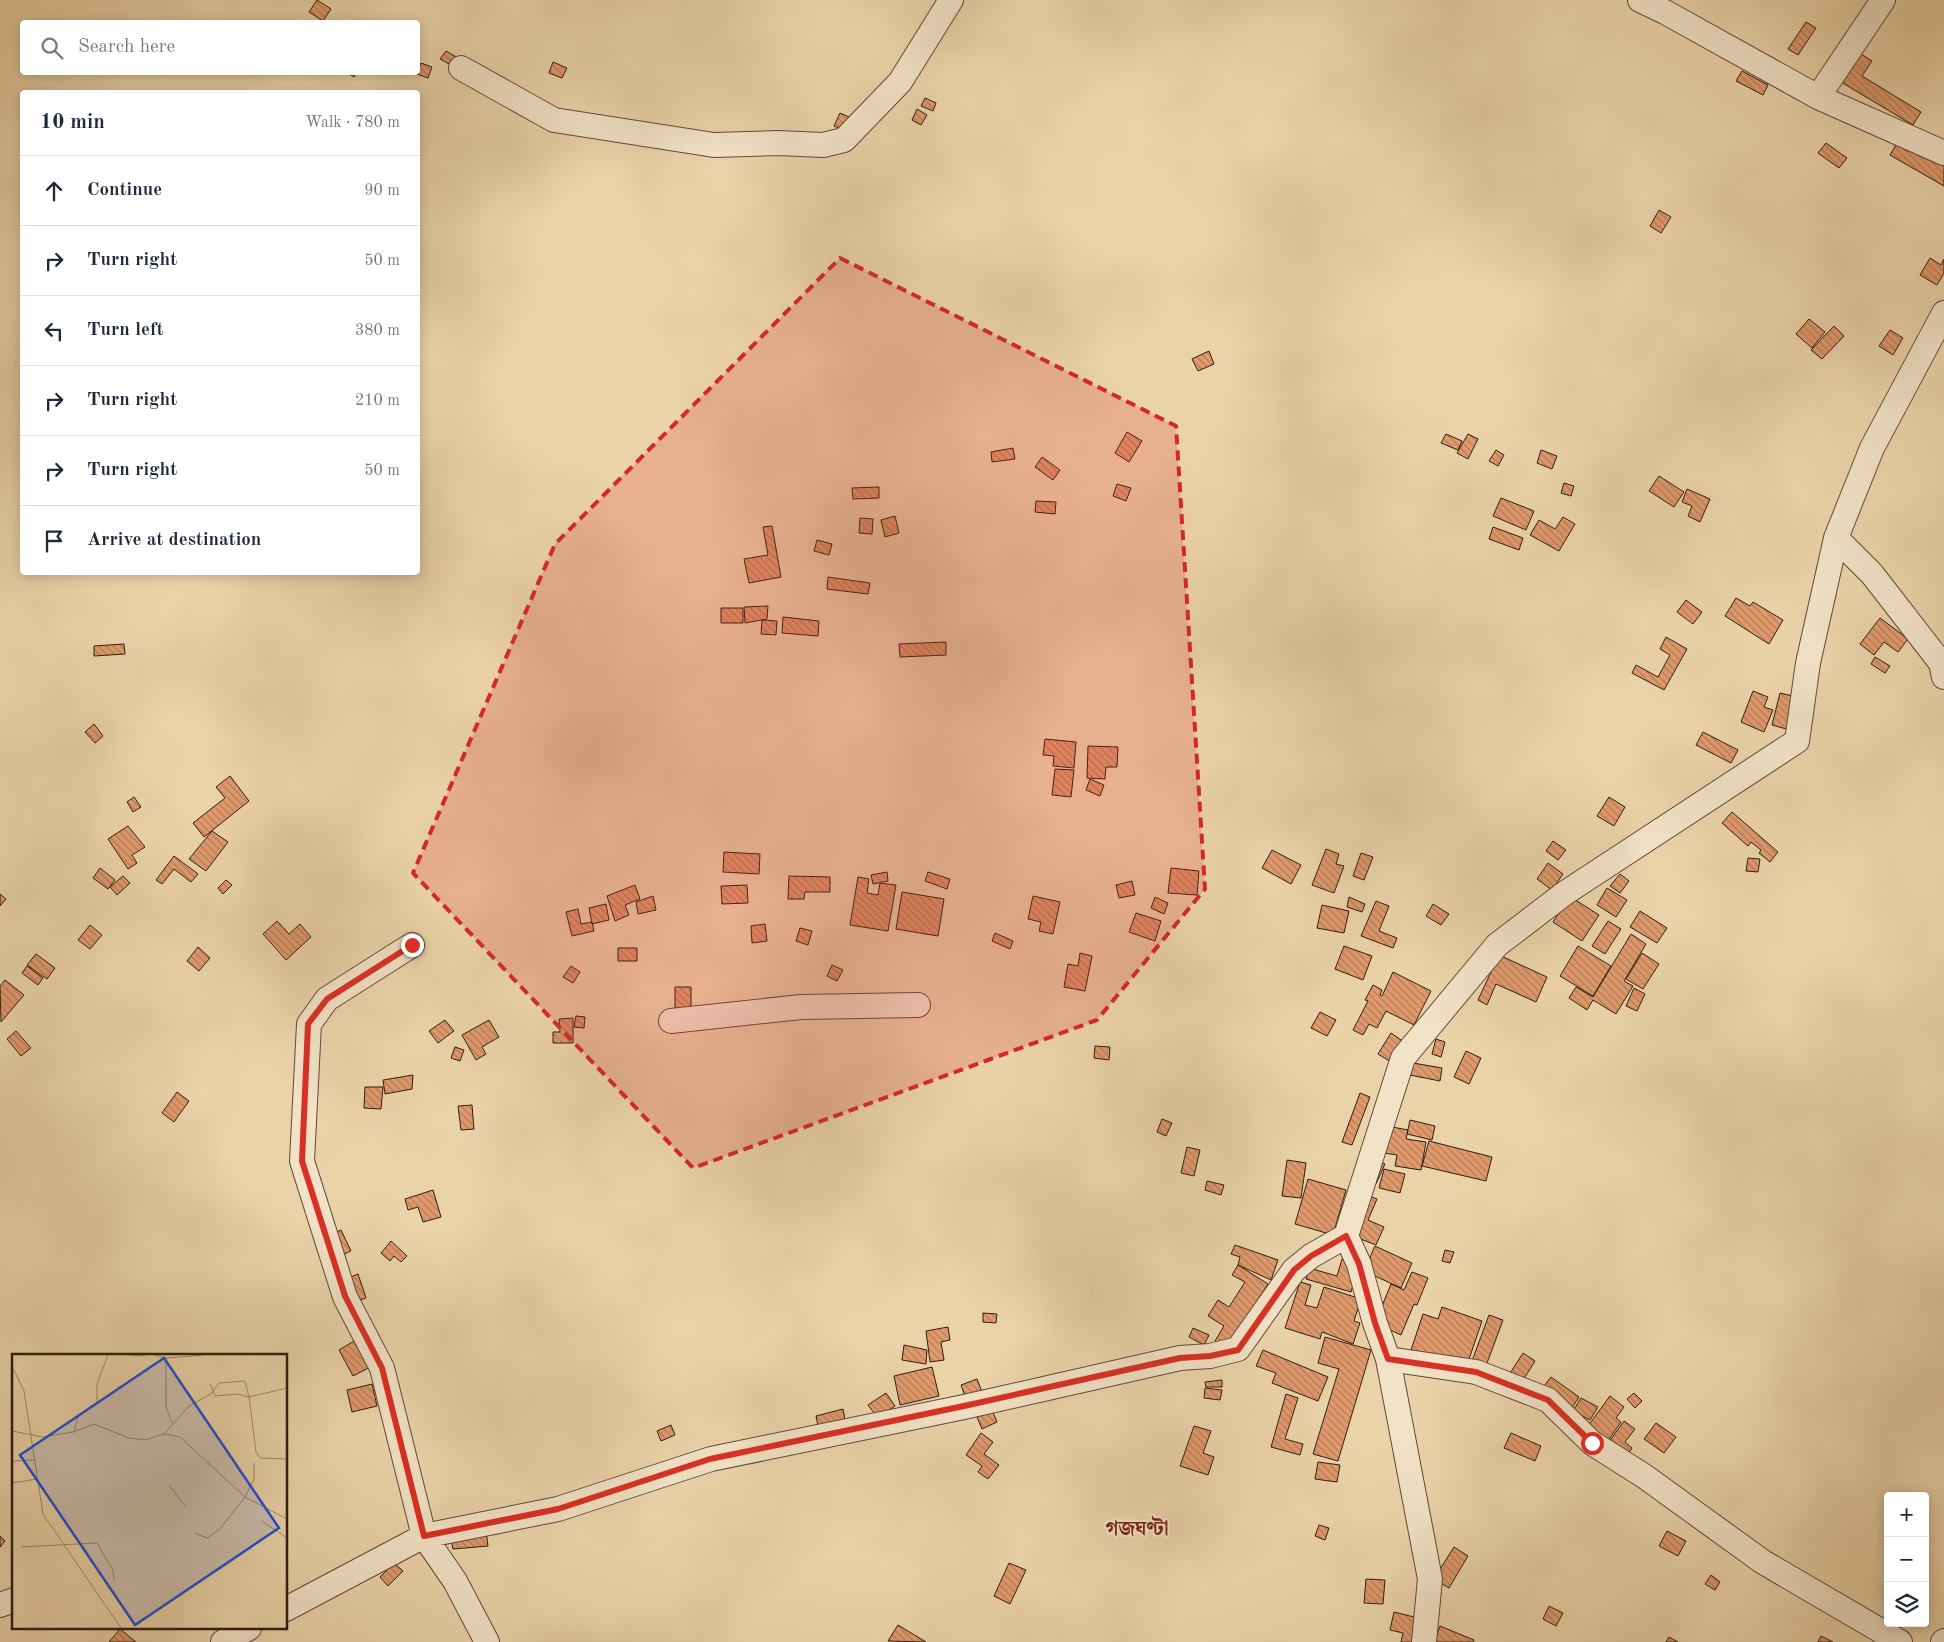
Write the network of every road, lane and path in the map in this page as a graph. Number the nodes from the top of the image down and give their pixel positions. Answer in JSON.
{"nodes":[{"id":1,"x":951,"y":0,"type":"edge"},
{"id":2,"x":1640,"y":0,"type":"edge"},
{"id":3,"x":1882,"y":0,"type":"edge"},
{"id":4,"x":1667,"y":6,"type":"edge"},
{"id":5,"x":461,"y":68,"type":"dead end"},
{"id":6,"x":1818,"y":97,"type":"junction"},
{"id":7,"x":1944,"y":153,"type":"edge"},
{"id":8,"x":1944,"y":313,"type":"edge"},
{"id":9,"x":1836,"y":538,"type":"junction"},
{"id":10,"x":1944,"y":677,"type":"edge"},
{"id":11,"x":412,"y":945,"type":"dead end"},
{"id":12,"x":918,"y":1005,"type":"dead end"},
{"id":13,"x":671,"y":1021,"type":"dead end"},
{"id":14,"x":1346,"y":1236,"type":"junction"},
{"id":15,"x":1388,"y":1359,"type":"junction"},
{"id":16,"x":424,"y":1536,"type":"junction"},
{"id":17,"x":12,"y":1601,"type":"edge"},
{"id":18,"x":0,"y":1605,"type":"edge"},
{"id":19,"x":288,"y":1608,"type":"edge"},
{"id":20,"x":246,"y":1630,"type":"edge"},
{"id":21,"x":224,"y":1642,"type":"edge"},
{"id":22,"x":487,"y":1642,"type":"edge"},
{"id":23,"x":1424,"y":1642,"type":"edge"},
{"id":24,"x":1900,"y":1642,"type":"edge"}],
"edges":[{"from":1,"to":5,"type":"street"},
{"from":2,"to":4,"type":"street"},
{"from":3,"to":6,"type":"street"},
{"from":4,"to":6,"type":"street"},
{"from":6,"to":7,"type":"street"},
{"from":8,"to":9,"type":"street"},
{"from":9,"to":10,"type":"street"},
{"from":9,"to":14,"type":"street"},
{"from":11,"to":16,"type":"street"},
{"from":12,"to":13,"type":"street"},
{"from":14,"to":15,"type":"street"},
{"from":14,"to":16,"type":"street"},
{"from":15,"to":23,"type":"street"},
{"from":15,"to":24,"type":"street"},
{"from":16,"to":19,"type":"street"},
{"from":16,"to":22,"type":"street"},
{"from":17,"to":18,"type":"street"},
{"from":20,"to":21,"type":"street"}]}
